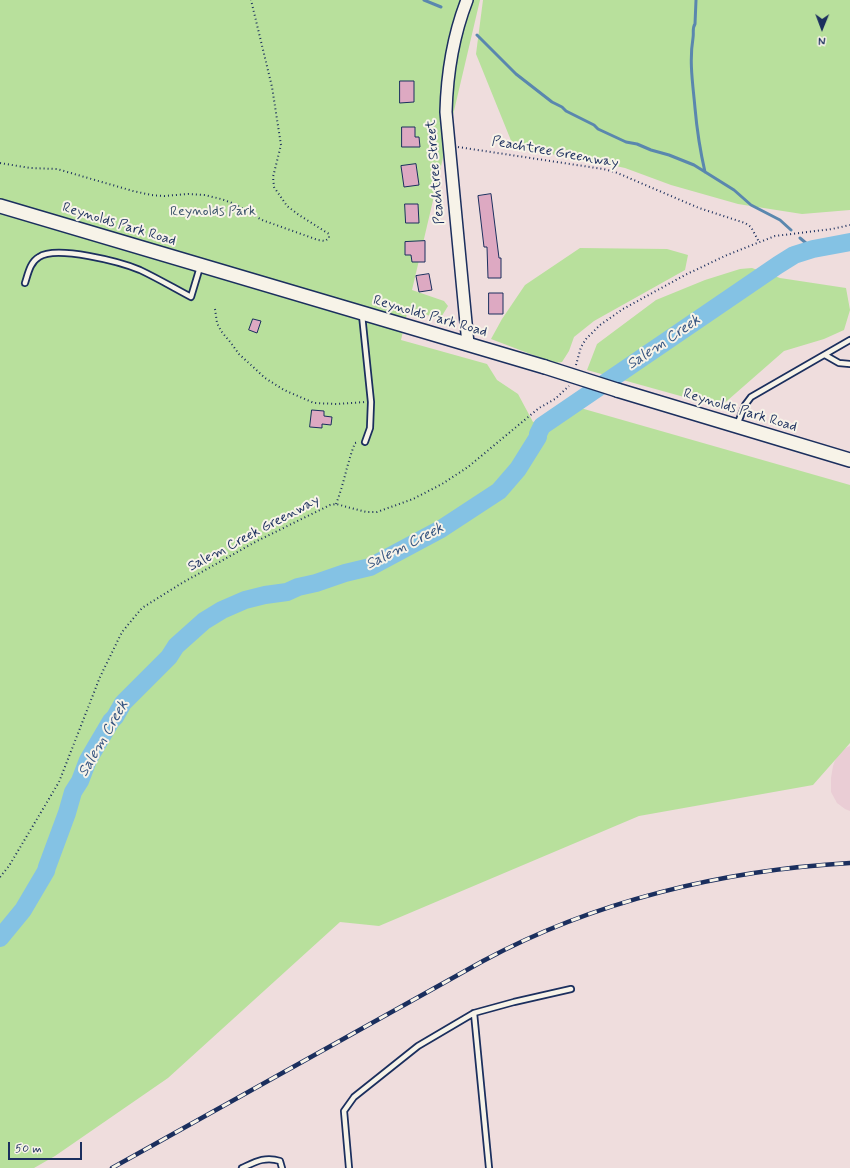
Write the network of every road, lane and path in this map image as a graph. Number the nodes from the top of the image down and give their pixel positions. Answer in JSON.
{"nodes":[{"id":1,"x":251,"y":0,"type":"edge"},
{"id":2,"x":467,"y":0,"type":"edge"},
{"id":3,"x":449,"y":147,"type":"junction"},
{"id":4,"x":0,"y":163,"type":"edge"},
{"id":5,"x":0,"y":206,"type":"edge"},
{"id":6,"x":850,"y":225,"type":"edge"},
{"id":7,"x":759,"y":242,"type":"junction"},
{"id":8,"x":201,"y":266,"type":"junction"},
{"id":9,"x":25,"y":283,"type":"dead end"},
{"id":10,"x":216,"y":309,"type":"dead end"},
{"id":11,"x":362,"y":314,"type":"junction"},
{"id":12,"x":850,"y":340,"type":"edge"},
{"id":13,"x":468,"y":344,"type":"junction"},
{"id":14,"x":825,"y":355,"type":"junction"},
{"id":15,"x":850,"y":364,"type":"edge"},
{"id":16,"x":575,"y":370,"type":"dead end"},
{"id":17,"x":571,"y":381,"type":"dead end"},
{"id":18,"x":370,"y":402,"type":"junction"},
{"id":19,"x":736,"y":426,"type":"junction"},
{"id":20,"x":365,"y":442,"type":"joint"},
{"id":21,"x":850,"y":460,"type":"edge"},
{"id":22,"x":336,"y":504,"type":"junction"},
{"id":23,"x":0,"y":877,"type":"edge"},
{"id":24,"x":571,"y":989,"type":"dead end"},
{"id":25,"x":474,"y":1013,"type":"junction"},
{"id":26,"x":242,"y":1168,"type":"edge"},
{"id":27,"x":282,"y":1168,"type":"edge"},
{"id":28,"x":349,"y":1168,"type":"edge"},
{"id":29,"x":489,"y":1168,"type":"edge"}],
"edges":[{"from":1,"to":4,"type":"path"},
{"from":2,"to":3,"type":"street","name":"Peachtree Street"},
{"from":3,"to":7,"type":"path","name":"Peachtree Greenway"},
{"from":3,"to":13,"type":"street","name":"Peachtree Street"},
{"from":5,"to":8,"type":"main road","name":"Reynolds Park Road"},
{"from":6,"to":7,"type":"path"},
{"from":7,"to":16,"type":"path"},
{"from":8,"to":9,"type":"lane"},
{"from":8,"to":11,"type":"main road","name":"Reynolds Park Road"},
{"from":10,"to":18,"type":"path"},
{"from":11,"to":13,"type":"main road","name":"Reynolds Park Road"},
{"from":11,"to":18,"type":"lane"},
{"from":12,"to":14,"type":"lane"},
{"from":13,"to":19,"type":"main road","name":"Reynolds Park Road","bridge":true},
{"from":14,"to":15,"type":"lane"},
{"from":14,"to":19,"type":"lane"},
{"from":17,"to":22,"type":"path","name":"Salem Creek Greenway"},
{"from":18,"to":20,"type":"lane"},
{"from":19,"to":21,"type":"main road","name":"Reynolds Park Road"},
{"from":20,"to":22,"type":"path"},
{"from":22,"to":23,"type":"path","name":"Salem Creek Greenway"},
{"from":24,"to":25,"type":"lane"},
{"from":25,"to":28,"type":"lane"},
{"from":25,"to":29,"type":"lane"},
{"from":26,"to":27,"type":"lane"}]}
